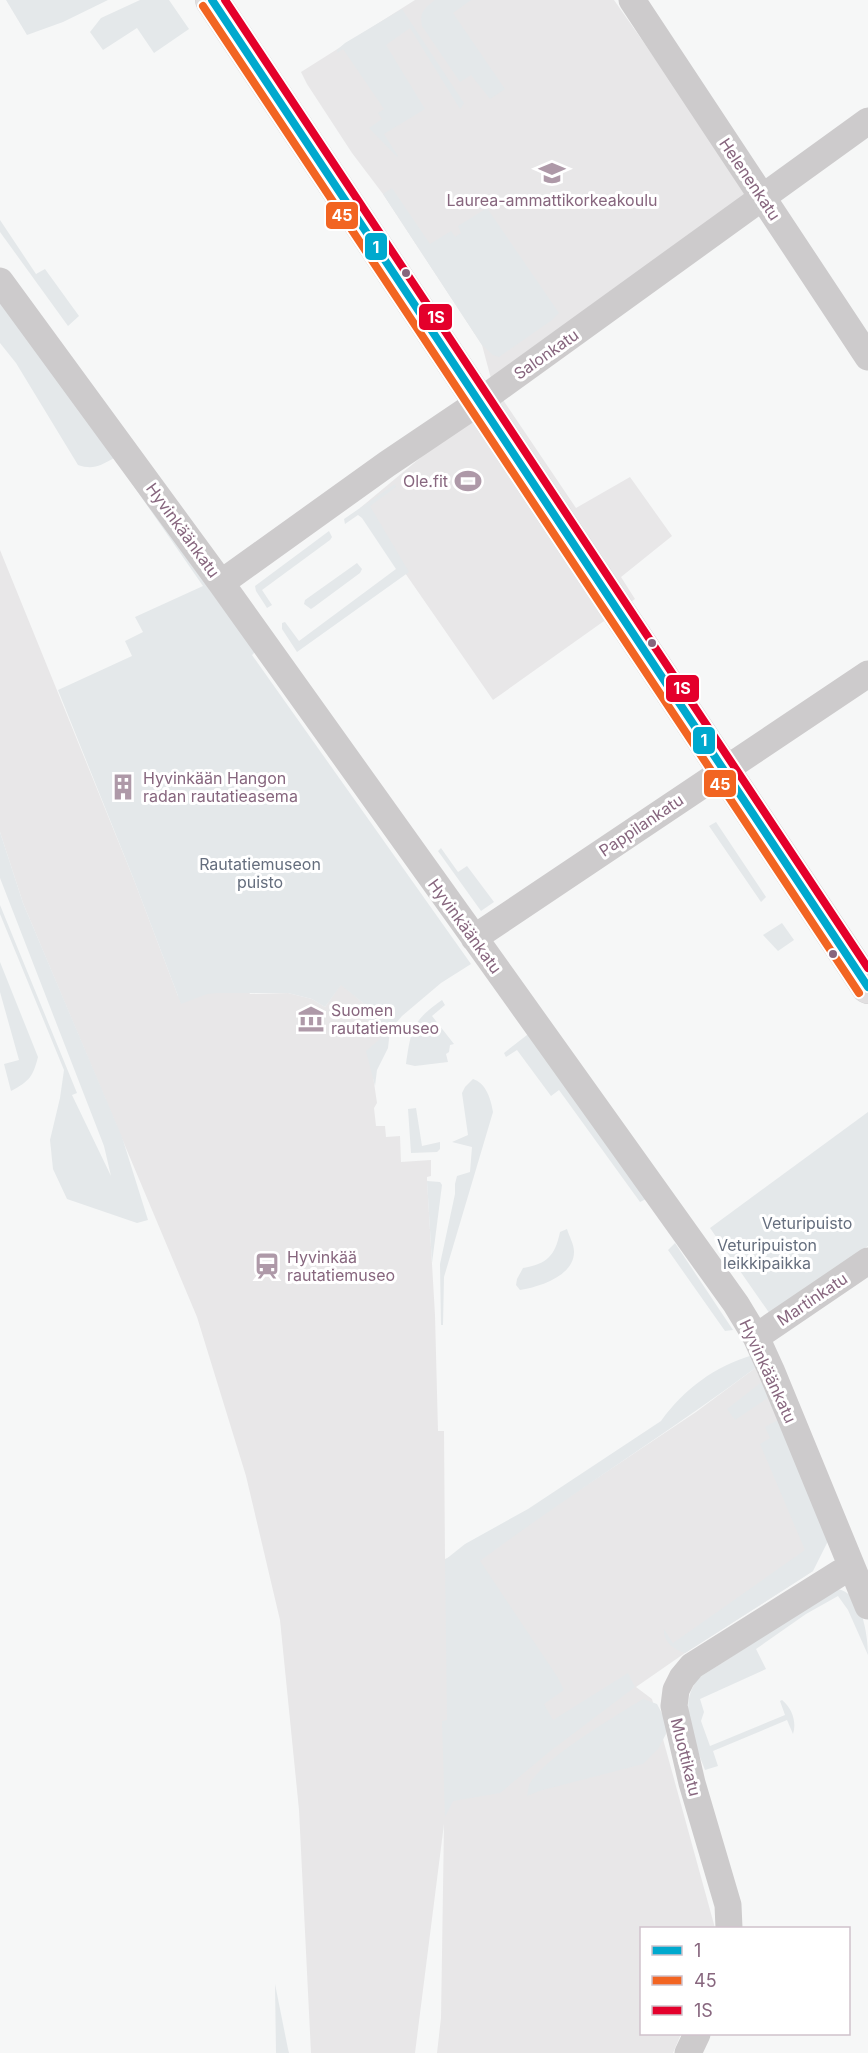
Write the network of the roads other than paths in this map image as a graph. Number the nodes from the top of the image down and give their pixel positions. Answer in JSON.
{"nodes":[{"id":1,"x":212,"y":0,"type":"edge"},
{"id":2,"x":632,"y":0,"type":"edge"},
{"id":3,"x":868,"y":121,"type":"edge"},
{"id":4,"x":762,"y":197,"type":"junction"},
{"id":5,"x":0,"y":281,"type":"edge"},
{"id":6,"x":868,"y":357,"type":"edge"},
{"id":7,"x":479,"y":402,"type":"junction"},
{"id":8,"x":221,"y":583,"type":"junction"},
{"id":9,"x":868,"y":674,"type":"edge"},
{"id":10,"x":724,"y":771,"type":"junction"},
{"id":11,"x":474,"y":938,"type":"junction"},
{"id":12,"x":868,"y":987,"type":"edge"},
{"id":13,"x":868,"y":1261,"type":"edge"},
{"id":14,"x":756,"y":1337,"type":"junction"},
{"id":15,"x":852,"y":1568,"type":"junction"},
{"id":16,"x":868,"y":1605,"type":"edge"},
{"id":17,"x":729,"y":1927,"type":"edge"},
{"id":18,"x":697,"y":2035,"type":"edge"},
{"id":19,"x":688,"y":2053,"type":"edge"}],
"edges":[{"from":1,"to":7,"type":"main road"},
{"from":2,"to":4,"type":"street","name":"Helenenkatu"},
{"from":3,"to":4,"type":"street","name":"Salonkatu"},
{"from":4,"to":6,"type":"street","name":"Helenenkatu"},
{"from":4,"to":7,"type":"street","name":"Salonkatu"},
{"from":5,"to":8,"type":"street","name":"Hyvinkäänkatu"},
{"from":7,"to":8,"type":"street","name":"Salonkatu"},
{"from":7,"to":10,"type":"main road"},
{"from":8,"to":11,"type":"street","name":"Hyvinkäänkatu"},
{"from":9,"to":10,"type":"street","name":"Pappilankatu"},
{"from":10,"to":11,"type":"street","name":"Pappilankatu"},
{"from":10,"to":12,"type":"main road"},
{"from":11,"to":14,"type":"street","name":"Hyvinkäänkatu"},
{"from":13,"to":14,"type":"street","name":"Martinkatu"},
{"from":14,"to":15,"type":"street","name":"Hyvinkäänkatu"},
{"from":15,"to":16,"type":"street","name":"Hyvinkäänkatu"},
{"from":15,"to":17,"type":"street","name":"Muottikatu"},
{"from":18,"to":19,"type":"street"}]}
